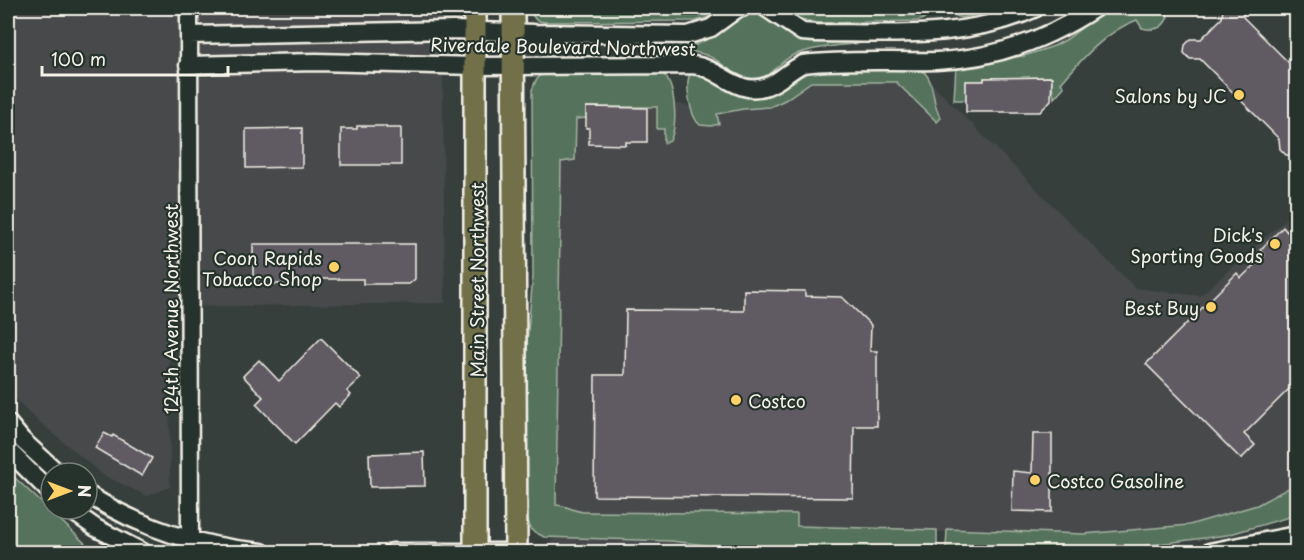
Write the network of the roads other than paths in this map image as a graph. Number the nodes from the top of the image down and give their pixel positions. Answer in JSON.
{"nodes":[{"id":1,"x":189,"y":8,"type":"edge"},
{"id":2,"x":475,"y":8,"type":"edge"},
{"id":3,"x":513,"y":8,"type":"edge"},
{"id":4,"x":742,"y":8,"type":"edge"},
{"id":5,"x":766,"y":8,"type":"edge"},
{"id":6,"x":1036,"y":8,"type":"edge"},
{"id":7,"x":1095,"y":8,"type":"edge"},
{"id":8,"x":475,"y":32,"type":"junction"},
{"id":9,"x":513,"y":33,"type":"junction"},
{"id":10,"x":189,"y":35,"type":"junction"},
{"id":11,"x":188,"y":65,"type":"junction"},
{"id":12,"x":514,"y":65,"type":"junction"},
{"id":13,"x":476,"y":66,"type":"junction"},
{"id":14,"x":8,"y":423,"type":"edge"},
{"id":15,"x":8,"y":450,"type":"edge"},
{"id":16,"x":45,"y":461,"type":"edge"},
{"id":17,"x":39,"y":481,"type":"edge"},
{"id":18,"x":99,"y":502,"type":"edge"},
{"id":19,"x":86,"y":521,"type":"edge"},
{"id":20,"x":1296,"y":536,"type":"edge"},
{"id":21,"x":1296,"y":541,"type":"edge"},
{"id":22,"x":190,"y":547,"type":"edge"},
{"id":23,"x":143,"y":552,"type":"edge"},
{"id":24,"x":262,"y":552,"type":"edge"},
{"id":25,"x":392,"y":552,"type":"edge"},
{"id":26,"x":476,"y":552,"type":"edge"},
{"id":27,"x":508,"y":552,"type":"edge"},
{"id":28,"x":516,"y":552,"type":"edge"},
{"id":29,"x":1209,"y":552,"type":"edge"},
{"id":30,"x":1271,"y":552,"type":"edge"}],
"edges":[{"from":1,"to":10,"type":"street"},
{"from":2,"to":8,"type":"main road","name":"Main Street Northwest"},
{"from":3,"to":9,"type":"main road"},
{"from":4,"to":9,"type":"street","name":"Riverdale Boulevard Northwest"},
{"from":5,"to":6,"type":"street"},
{"from":7,"to":12,"type":"street","name":"Riverdale Boulevard Northwest"},
{"from":8,"to":9,"type":"street","name":"Riverdale Boulevard Northwest"},
{"from":8,"to":10,"type":"street","name":"Riverdale Boulevard Northwest"},
{"from":8,"to":13,"type":"main road","name":"Main Street Northwest"},
{"from":9,"to":12,"type":"main road"},
{"from":10,"to":11,"type":"street","name":"124th Avenue Northwest"},
{"from":11,"to":13,"type":"street","name":"Riverdale Boulevard Northwest"},
{"from":11,"to":22,"type":"street","name":"124th Avenue Northwest"},
{"from":12,"to":13,"type":"street","name":"Riverdale Boulevard Northwest"},
{"from":12,"to":28,"type":"main road"},
{"from":13,"to":26,"type":"main road","name":"Main Street Northwest"},
{"from":14,"to":16,"type":"street"},
{"from":15,"to":17,"type":"street"},
{"from":18,"to":22,"type":"street"},
{"from":19,"to":23,"type":"street"},
{"from":20,"to":29,"type":"street"},
{"from":21,"to":30,"type":"street"},
{"from":22,"to":24,"type":"street"},
{"from":25,"to":26,"type":"street"},
{"from":26,"to":27,"type":"street"}]}
